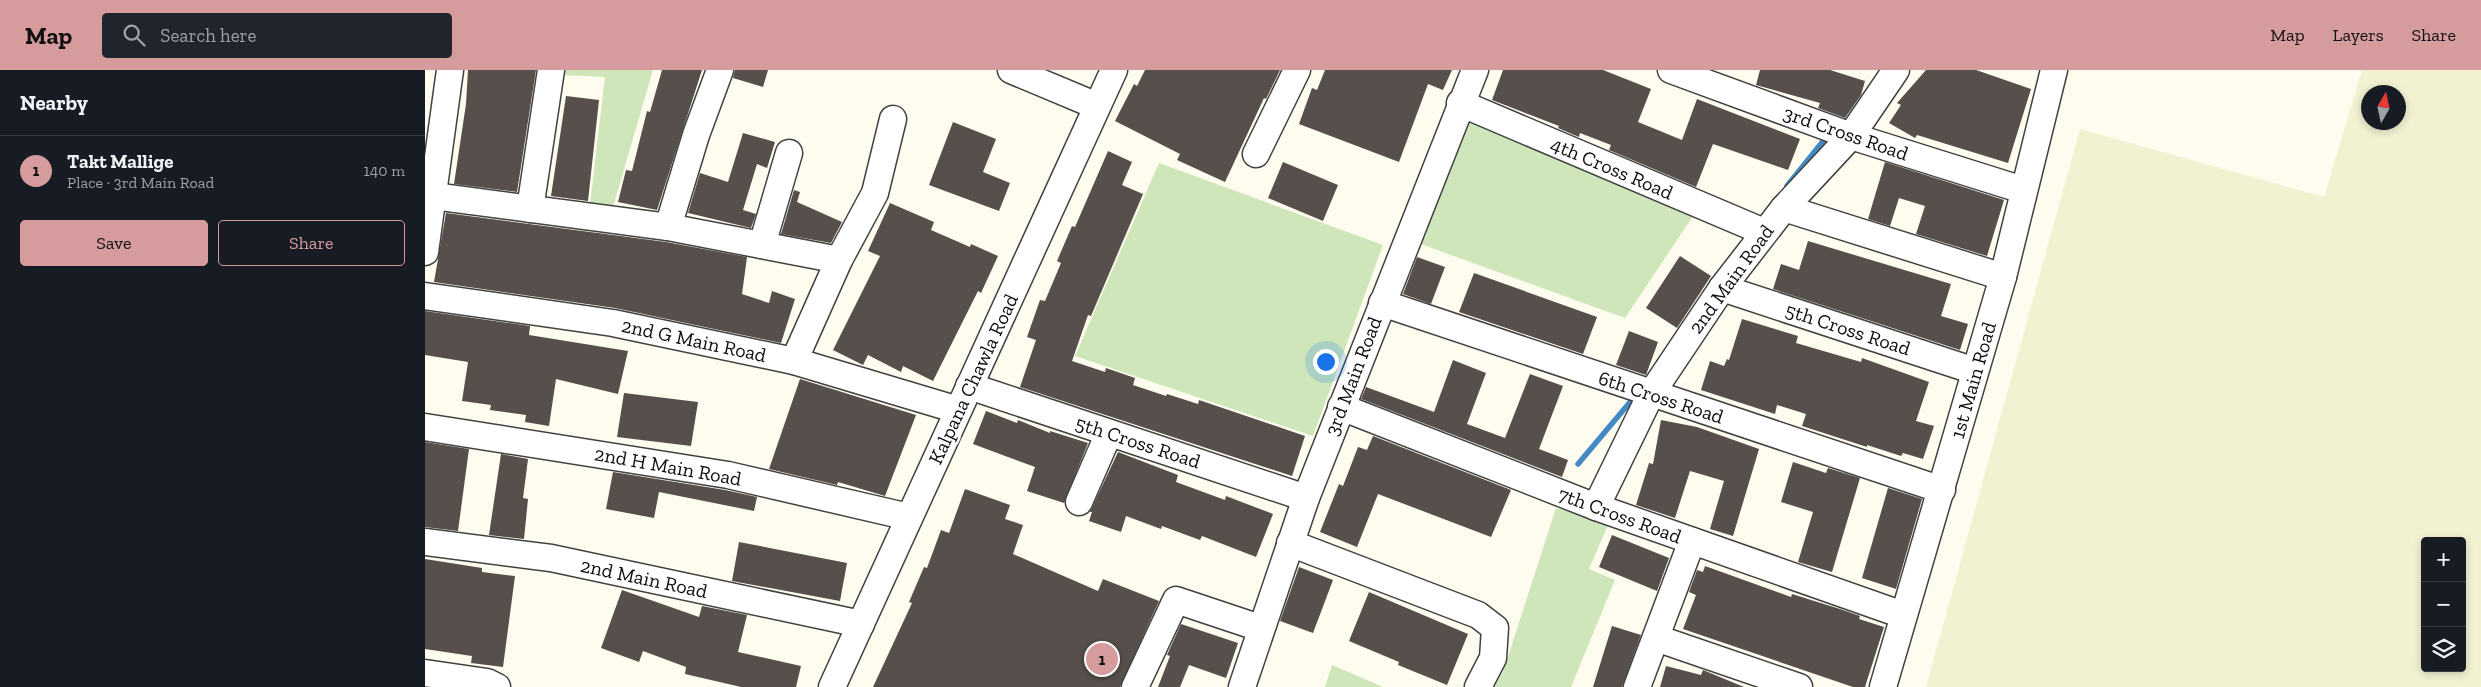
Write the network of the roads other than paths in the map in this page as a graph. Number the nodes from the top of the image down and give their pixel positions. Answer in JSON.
{"nodes":[{"id":1,"x":450,"y":70,"type":"edge"},
{"id":2,"x":551,"y":70,"type":"edge"},
{"id":3,"x":720,"y":70,"type":"edge"},
{"id":4,"x":1011,"y":70,"type":"edge"},
{"id":5,"x":1113,"y":70,"type":"edge"},
{"id":6,"x":1297,"y":70,"type":"edge"},
{"id":7,"x":1475,"y":70,"type":"edge"},
{"id":8,"x":1671,"y":70,"type":"edge"},
{"id":9,"x":1896,"y":70,"type":"edge"},
{"id":10,"x":2049,"y":71,"type":"edge"},
{"id":11,"x":1460,"y":103,"type":"junction"},
{"id":12,"x":1097,"y":106,"type":"junction"},
{"id":13,"x":893,"y":119,"type":"dead end"},
{"id":14,"x":1851,"y":136,"type":"junction"},
{"id":15,"x":789,"y":152,"type":"dead end"},
{"id":16,"x":1256,"y":154,"type":"dead end"},
{"id":17,"x":2023,"y":190,"type":"junction"},
{"id":18,"x":433,"y":196,"type":"junction"},
{"id":19,"x":1784,"y":208,"type":"junction"},
{"id":20,"x":530,"y":209,"type":"junction"},
{"id":21,"x":668,"y":227,"type":"junction"},
{"id":22,"x":1764,"y":232,"type":"junction"},
{"id":23,"x":762,"y":245,"type":"junction"},
{"id":24,"x":425,"y":252,"type":"edge"},
{"id":25,"x":839,"y":260,"type":"junction"},
{"id":26,"x":2003,"y":277,"type":"junction"},
{"id":27,"x":1721,"y":288,"type":"junction"},
{"id":28,"x":425,"y":296,"type":"edge"},
{"id":29,"x":1382,"y":303,"type":"junction"},
{"id":30,"x":794,"y":361,"type":"junction"},
{"id":31,"x":1975,"y":371,"type":"junction"},
{"id":32,"x":969,"y":386,"type":"junction"},
{"id":33,"x":1651,"y":394,"type":"junction"},
{"id":34,"x":1341,"y":407,"type":"junction"},
{"id":35,"x":958,"y":410,"type":"junction"},
{"id":36,"x":425,"y":426,"type":"edge"},
{"id":37,"x":1109,"y":432,"type":"junction"},
{"id":38,"x":1941,"y":490,"type":"junction"},
{"id":39,"x":1306,"y":498,"type":"junction"},
{"id":40,"x":1079,"y":502,"type":"dead end"},
{"id":41,"x":1596,"y":507,"type":"junction"},
{"id":42,"x":909,"y":517,"type":"junction"},
{"id":43,"x":425,"y":542,"type":"edge"},
{"id":44,"x":1692,"y":542,"type":"junction"},
{"id":45,"x":1291,"y":543,"type":"junction"},
{"id":46,"x":1903,"y":615,"type":"junction"},
{"id":47,"x":861,"y":624,"type":"junction"},
{"id":48,"x":1261,"y":628,"type":"junction"},
{"id":49,"x":1655,"y":638,"type":"junction"},
{"id":50,"x":425,"y":673,"type":"edge"},
{"id":51,"x":497,"y":687,"type":"edge"},
{"id":52,"x":832,"y":687,"type":"edge"},
{"id":53,"x":1135,"y":687,"type":"edge"},
{"id":54,"x":1242,"y":687,"type":"edge"},
{"id":55,"x":1478,"y":687,"type":"edge"},
{"id":56,"x":1637,"y":687,"type":"edge"},
{"id":57,"x":1799,"y":687,"type":"edge"},
{"id":58,"x":1883,"y":687,"type":"edge"}],
"edges":[{"from":1,"to":18,"type":"street"},
{"from":2,"to":20,"type":"street"},
{"from":3,"to":21,"type":"street"},
{"from":4,"to":12,"type":"street"},
{"from":5,"to":12,"type":"street","name":"Kalpana Chawla Road"},
{"from":6,"to":16,"type":"street"},
{"from":7,"to":11,"type":"street","name":"3rd Main Road"},
{"from":8,"to":14,"type":"street","name":"3rd Cross Road"},
{"from":9,"to":14,"type":"street","name":"2nd Main Road"},
{"from":10,"to":17,"type":"street","name":"1st Main Road"},
{"from":11,"to":22,"type":"street","name":"4th Cross Road"},
{"from":11,"to":29,"type":"street","name":"3rd Main Road"},
{"from":12,"to":32,"type":"street","name":"Kalpana Chawla Road"},
{"from":13,"to":25,"type":"street"},
{"from":14,"to":17,"type":"street","name":"3rd Cross Road"},
{"from":14,"to":19,"type":"street","name":"2nd Main Road"},
{"from":15,"to":23,"type":"street"},
{"from":17,"to":26,"type":"street","name":"1st Main Road"},
{"from":18,"to":20,"type":"street"},
{"from":18,"to":24,"type":"street"},
{"from":19,"to":22,"type":"street","name":"2nd Main Road"},
{"from":19,"to":26,"type":"street"},
{"from":20,"to":21,"type":"street"},
{"from":21,"to":23,"type":"street"},
{"from":22,"to":27,"type":"street","name":"2nd Main Road"},
{"from":23,"to":25,"type":"street"},
{"from":25,"to":30,"type":"street"},
{"from":26,"to":31,"type":"street","name":"1st Main Road"},
{"from":27,"to":31,"type":"street","name":"5th Cross Road"},
{"from":27,"to":33,"type":"street","name":"2nd Main Road"},
{"from":28,"to":30,"type":"street","name":"2nd G Main Road"},
{"from":29,"to":33,"type":"street","name":"6th Cross Road"},
{"from":29,"to":34,"type":"street","name":"3rd Main Road"},
{"from":30,"to":35,"type":"street","name":"2nd G Main Road"},
{"from":31,"to":38,"type":"street","name":"1st Main Road"},
{"from":32,"to":35,"type":"street","name":"Kalpana Chawla Road"},
{"from":32,"to":37,"type":"street","name":"5th Cross Road"},
{"from":33,"to":38,"type":"street","name":"6th Cross Road"},
{"from":33,"to":41,"type":"street","name":"2nd Main Road"},
{"from":34,"to":39,"type":"street","name":"3rd Main Road"},
{"from":34,"to":41,"type":"street","name":"7th Cross Road"},
{"from":35,"to":42,"type":"street","name":"Kalpana Chawla Road"},
{"from":36,"to":42,"type":"street","name":"2nd H Main Road"},
{"from":37,"to":39,"type":"street","name":"5th Cross Road"},
{"from":37,"to":40,"type":"street"},
{"from":38,"to":46,"type":"street","name":"1st Main Road"},
{"from":39,"to":45,"type":"street","name":"3rd Main Road"},
{"from":41,"to":44,"type":"street","name":"7th Cross Road"},
{"from":42,"to":47,"type":"street","name":"Kalpana Chawla Road"},
{"from":43,"to":47,"type":"street","name":"2nd Main Road"},
{"from":44,"to":46,"type":"street","name":"7th Cross Road"},
{"from":44,"to":49,"type":"street"},
{"from":45,"to":48,"type":"street","name":"3rd Main Road"},
{"from":45,"to":55,"type":"street"},
{"from":46,"to":58,"type":"street","name":"1st Main Road"},
{"from":47,"to":52,"type":"street","name":"Kalpana Chawla Road"},
{"from":48,"to":53,"type":"street"},
{"from":48,"to":54,"type":"street","name":"3rd Main Road"},
{"from":49,"to":56,"type":"street"},
{"from":49,"to":57,"type":"street"},
{"from":50,"to":51,"type":"street"}]}
